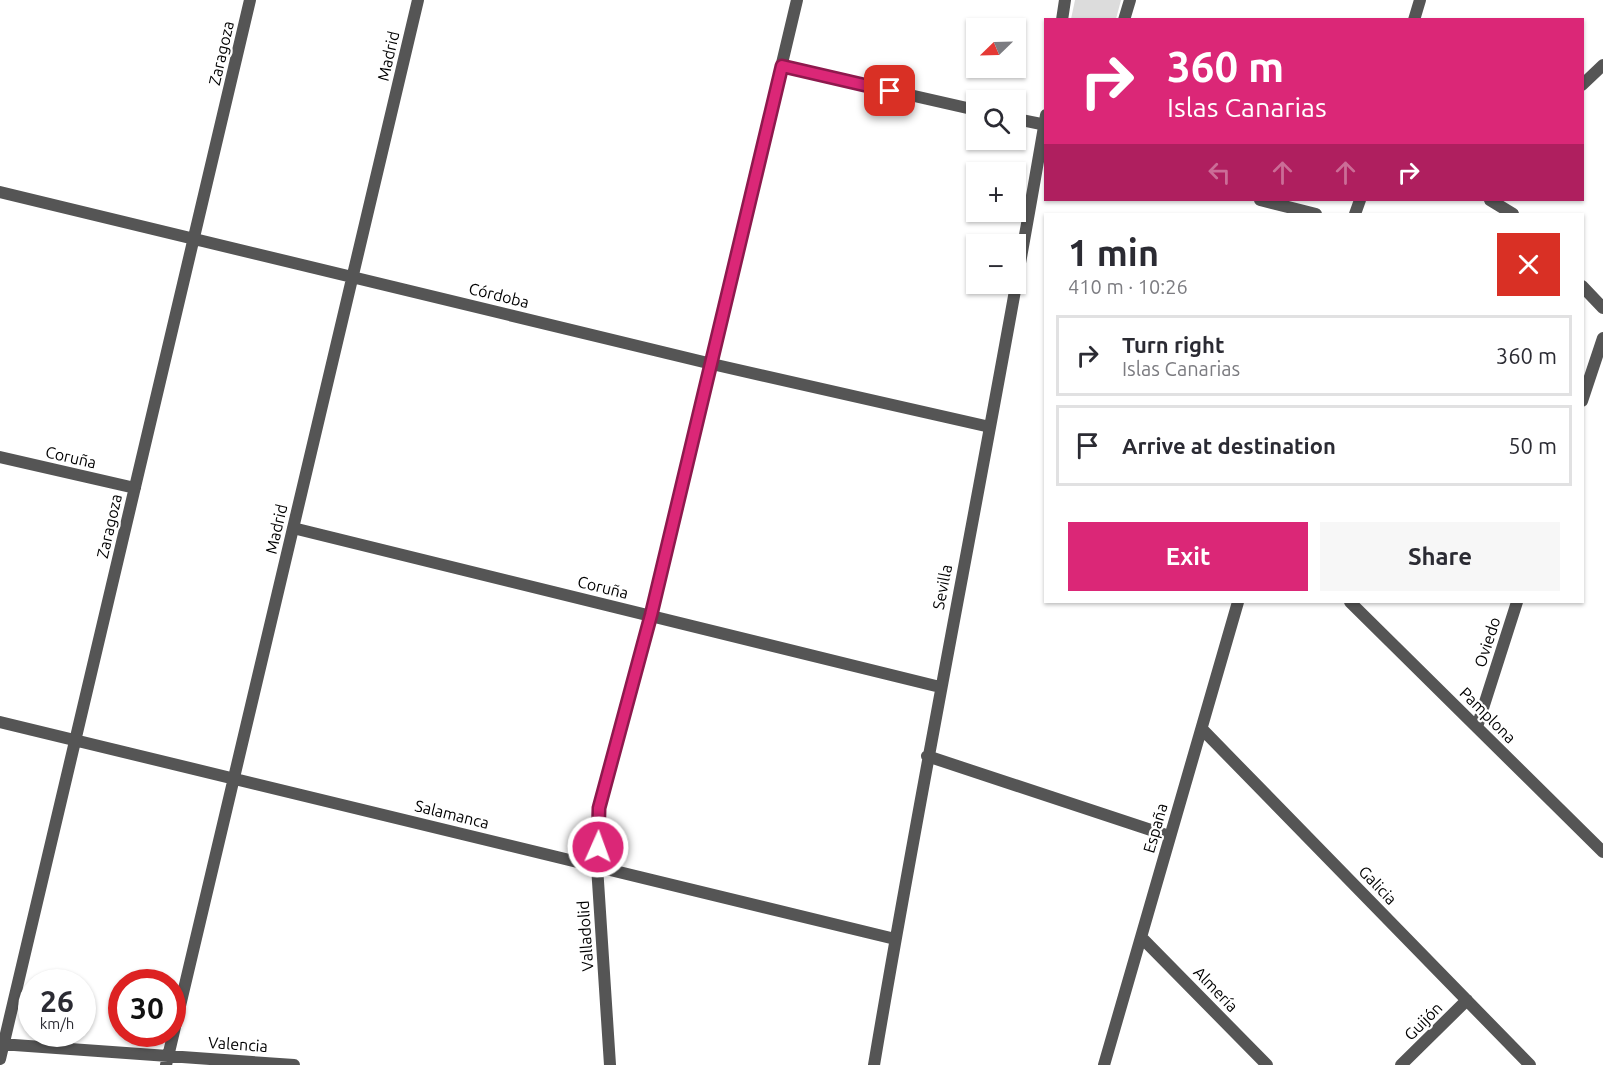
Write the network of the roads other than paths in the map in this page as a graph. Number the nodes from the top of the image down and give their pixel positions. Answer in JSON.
{"nodes":[{"id":1,"x":250,"y":0,"type":"edge"},
{"id":2,"x":418,"y":0,"type":"edge"},
{"id":3,"x":797,"y":0,"type":"edge"},
{"id":4,"x":1065,"y":0,"type":"edge"},
{"id":5,"x":1130,"y":0,"type":"edge"},
{"id":6,"x":1420,"y":0,"type":"edge"},
{"id":7,"x":1062,"y":18,"type":"edge"},
{"id":8,"x":1125,"y":18,"type":"edge"},
{"id":9,"x":1415,"y":18,"type":"edge"},
{"id":10,"x":1603,"y":65,"type":"edge"},
{"id":11,"x":782,"y":66,"type":"junction"},
{"id":12,"x":1584,"y":83,"type":"edge"},
{"id":13,"x":966,"y":109,"type":"edge"},
{"id":14,"x":1026,"y":120,"type":"edge"},
{"id":15,"x":1044,"y":123,"type":"edge"},
{"id":16,"x":1044,"y":129,"type":"edge"},
{"id":17,"x":0,"y":192,"type":"edge"},
{"id":18,"x":1264,"y":201,"type":"edge"},
{"id":19,"x":1492,"y":201,"type":"edge"},
{"id":20,"x":1312,"y":213,"type":"edge"},
{"id":21,"x":1511,"y":213,"type":"edge"},
{"id":22,"x":194,"y":238,"type":"junction"},
{"id":23,"x":352,"y":276,"type":"junction"},
{"id":24,"x":1584,"y":288,"type":"edge"},
{"id":25,"x":1603,"y":308,"type":"edge"},
{"id":26,"x":1603,"y":338,"type":"edge"},
{"id":27,"x":712,"y":363,"type":"junction"},
{"id":28,"x":1584,"y":395,"type":"edge"},
{"id":29,"x":990,"y":427,"type":"junction"},
{"id":30,"x":0,"y":457,"type":"edge"},
{"id":31,"x":135,"y":488,"type":"junction"},
{"id":32,"x":293,"y":528,"type":"junction"},
{"id":33,"x":1238,"y":603,"type":"edge"},
{"id":34,"x":1351,"y":603,"type":"edge"},
{"id":35,"x":1518,"y":603,"type":"edge"},
{"id":36,"x":651,"y":615,"type":"junction"},
{"id":37,"x":940,"y":687,"type":"junction"},
{"id":38,"x":0,"y":722,"type":"edge"},
{"id":39,"x":1477,"y":727,"type":"junction"},
{"id":40,"x":1202,"y":729,"type":"junction"},
{"id":41,"x":76,"y":739,"type":"junction"},
{"id":42,"x":927,"y":756,"type":"junction"},
{"id":43,"x":234,"y":778,"type":"junction"},
{"id":44,"x":1169,"y":836,"type":"junction"},
{"id":45,"x":1603,"y":852,"type":"edge"},
{"id":46,"x":597,"y":866,"type":"junction"},
{"id":47,"x":1141,"y":937,"type":"junction"},
{"id":48,"x":895,"y":939,"type":"junction"},
{"id":49,"x":1467,"y":1000,"type":"junction"},
{"id":50,"x":2,"y":1044,"type":"edge"},
{"id":51,"x":0,"y":1059,"type":"edge"},
{"id":52,"x":167,"y":1060,"type":"edge"},
{"id":53,"x":294,"y":1065,"type":"edge"},
{"id":54,"x":610,"y":1065,"type":"edge"},
{"id":55,"x":874,"y":1065,"type":"edge"},
{"id":56,"x":1104,"y":1065,"type":"edge"},
{"id":57,"x":1267,"y":1065,"type":"edge"},
{"id":58,"x":1401,"y":1065,"type":"edge"},
{"id":59,"x":1530,"y":1065,"type":"edge"}],
"edges":[{"from":1,"to":22,"type":"street","name":"Zaragoza"},
{"from":2,"to":23,"type":"street","name":"Madrid"},
{"from":3,"to":11,"type":"street","name":"Valladolid"},
{"from":4,"to":7,"type":"street"},
{"from":5,"to":8,"type":"street"},
{"from":6,"to":9,"type":"street"},
{"from":10,"to":12,"type":"street"},
{"from":11,"to":13,"type":"street"},
{"from":11,"to":27,"type":"street","name":"Valladolid"},
{"from":14,"to":15,"type":"street"},
{"from":16,"to":29,"type":"street","name":"Sevilla"},
{"from":17,"to":22,"type":"street","name":"Córdoba"},
{"from":18,"to":20,"type":"street"},
{"from":19,"to":21,"type":"street"},
{"from":22,"to":23,"type":"street","name":"Córdoba"},
{"from":22,"to":31,"type":"street","name":"Zaragoza"},
{"from":23,"to":27,"type":"street","name":"Córdoba"},
{"from":23,"to":32,"type":"street","name":"Madrid"},
{"from":24,"to":25,"type":"street"},
{"from":26,"to":28,"type":"street"},
{"from":27,"to":29,"type":"street","name":"Córdoba"},
{"from":27,"to":36,"type":"street","name":"Valladolid"},
{"from":29,"to":37,"type":"street","name":"Sevilla"},
{"from":30,"to":31,"type":"street","name":"Coruña"},
{"from":31,"to":41,"type":"street","name":"Zaragoza"},
{"from":32,"to":36,"type":"street","name":"Coruña"},
{"from":32,"to":43,"type":"street","name":"Madrid"},
{"from":33,"to":40,"type":"street","name":"España"},
{"from":34,"to":39,"type":"street","name":"Pamplona"},
{"from":35,"to":39,"type":"street","name":"Oviedo"},
{"from":36,"to":37,"type":"street","name":"Coruña"},
{"from":36,"to":46,"type":"street","name":"Valladolid"},
{"from":37,"to":42,"type":"street","name":"Sevilla"},
{"from":38,"to":41,"type":"street","name":"Salamanca"},
{"from":39,"to":45,"type":"street","name":"Pamplona"},
{"from":40,"to":44,"type":"street","name":"España"},
{"from":40,"to":49,"type":"street","name":"Galicia"},
{"from":41,"to":43,"type":"street","name":"Salamanca"},
{"from":41,"to":50,"type":"street","name":"Zaragoza"},
{"from":42,"to":44,"type":"street"},
{"from":42,"to":48,"type":"street","name":"Sevilla"},
{"from":43,"to":46,"type":"street","name":"Salamanca"},
{"from":43,"to":52,"type":"street","name":"Madrid"},
{"from":44,"to":47,"type":"street","name":"España"},
{"from":46,"to":48,"type":"street","name":"Salamanca"},
{"from":46,"to":54,"type":"street","name":"Valladolid"},
{"from":47,"to":56,"type":"street","name":"España"},
{"from":47,"to":57,"type":"street","name":"Almería"},
{"from":48,"to":55,"type":"street","name":"Sevilla"},
{"from":49,"to":58,"type":"street","name":"Guijón"},
{"from":49,"to":59,"type":"street","name":"Galicia"},
{"from":50,"to":51,"type":"street","name":"Zaragoza"},
{"from":50,"to":52,"type":"street","name":"Valencia"},
{"from":52,"to":53,"type":"street","name":"Valencia"}]}
